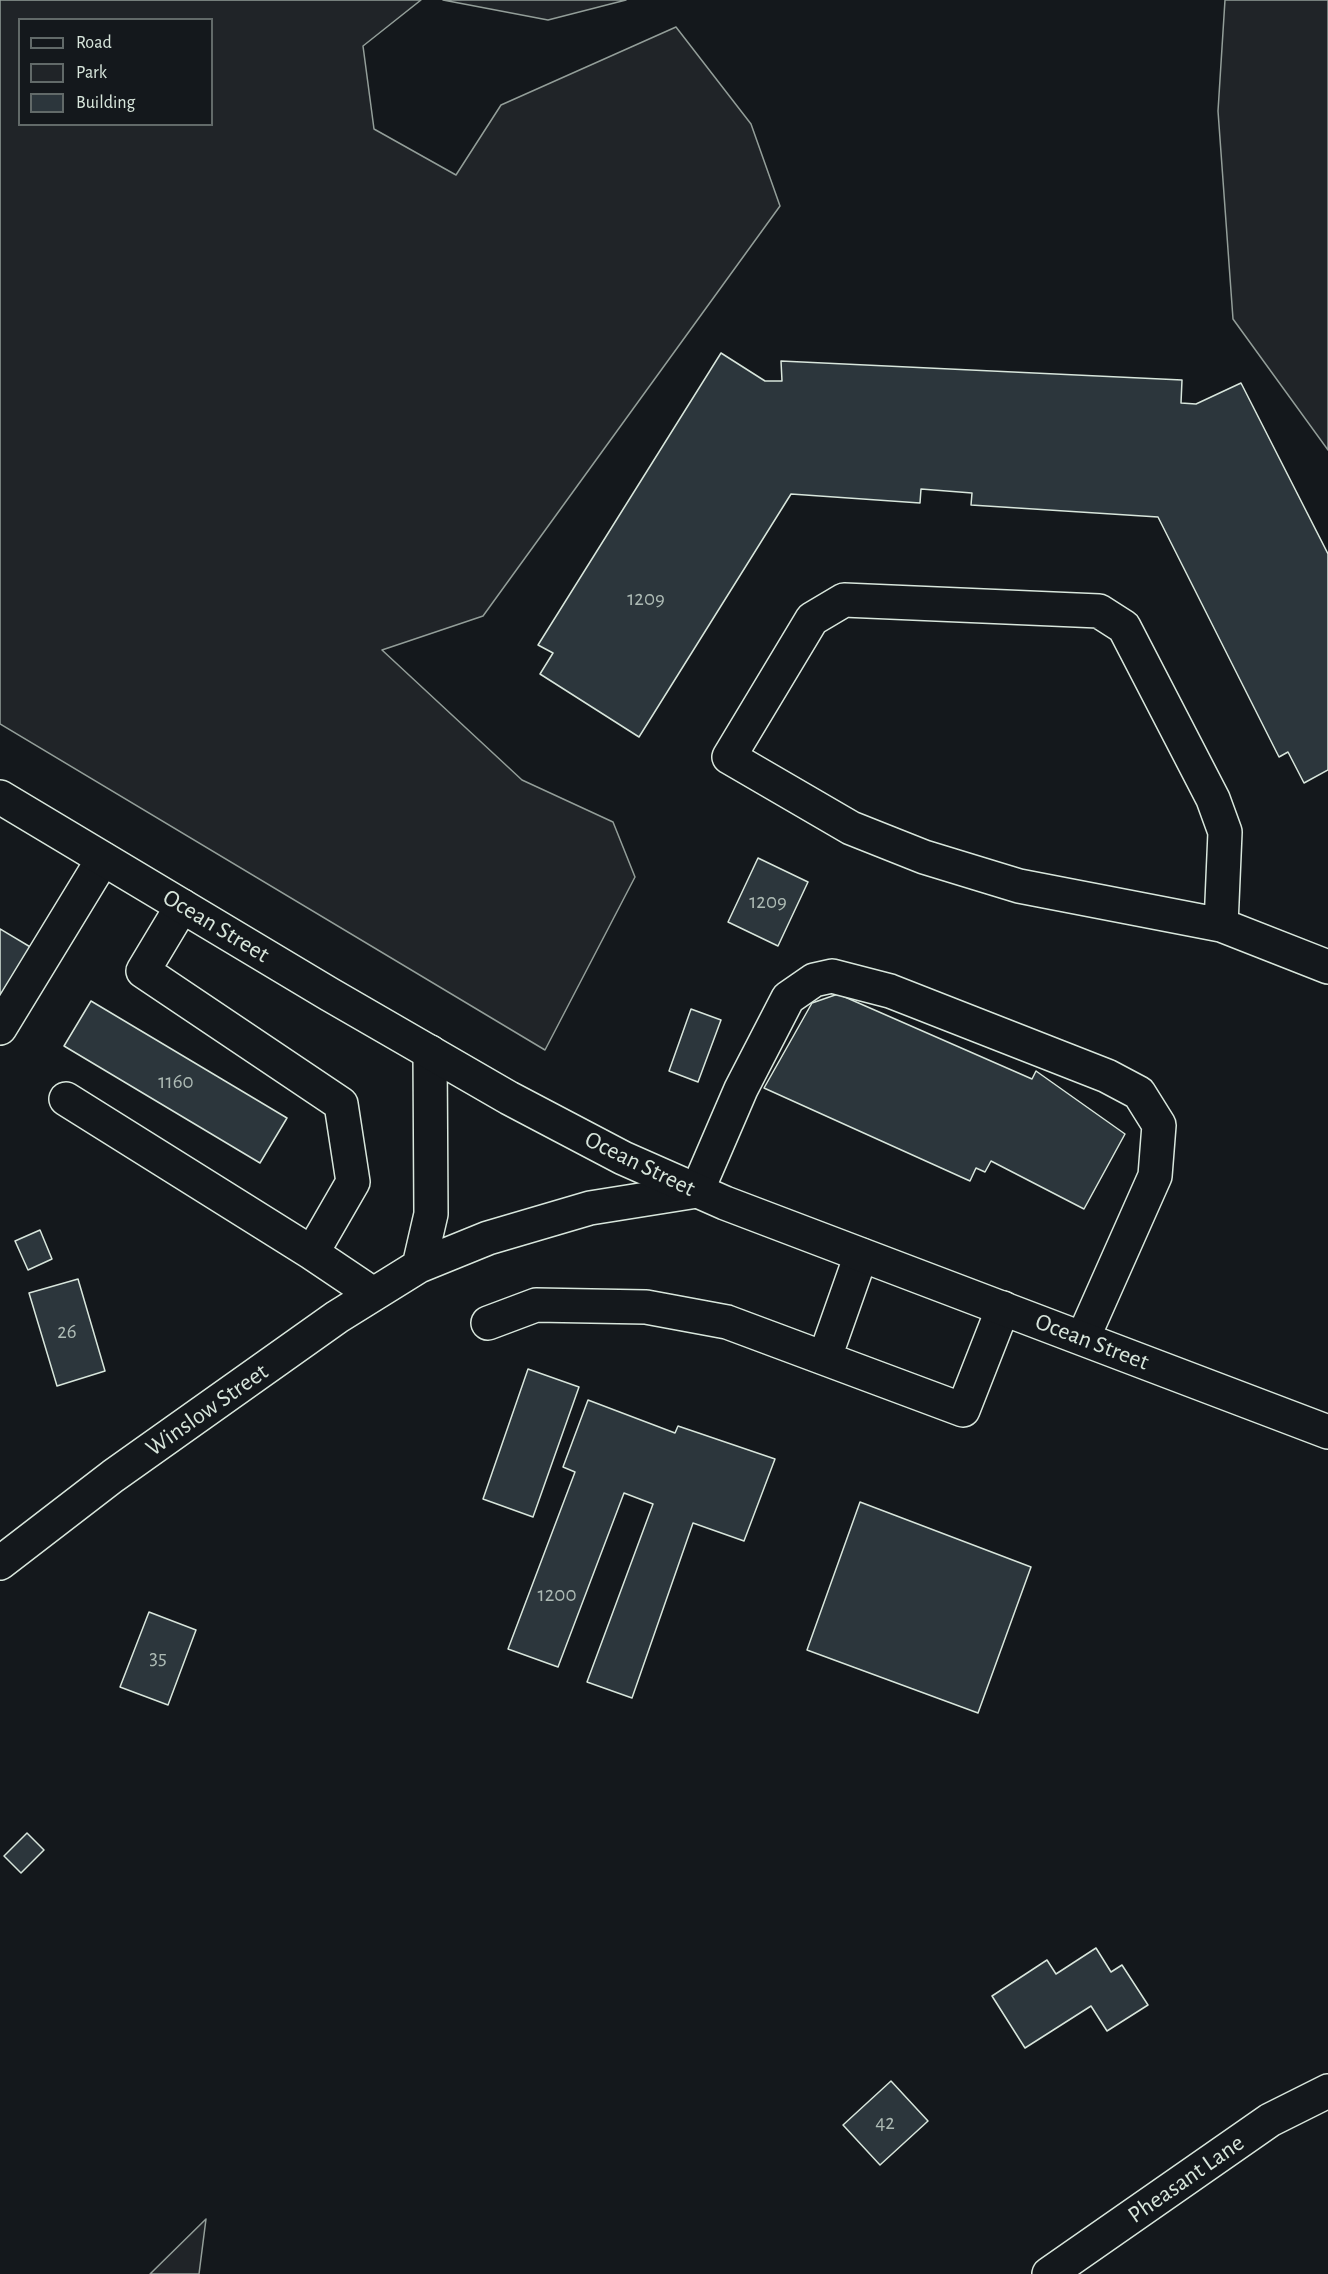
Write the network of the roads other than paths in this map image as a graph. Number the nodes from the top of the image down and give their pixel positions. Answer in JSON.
{"nodes":[{"id":1,"x":2,"y":801,"type":"edge"},
{"id":2,"x":103,"y":859,"type":"junction"},
{"id":3,"x":182,"y":906,"type":"junction"},
{"id":4,"x":1221,"y":925,"type":"junction"},
{"id":5,"x":1328,"y":967,"type":"edge"},
{"id":6,"x":0,"y":1028,"type":"edge"},
{"id":7,"x":430,"y":1052,"type":"junction"},
{"id":8,"x":66,"y":1099,"type":"dead end"},
{"id":9,"x":697,"y":1191,"type":"junction"},
{"id":10,"x":312,"y":1252,"type":"junction"},
{"id":11,"x":861,"y":1255,"type":"junction"},
{"id":12,"x":419,"y":1266,"type":"junction"},
{"id":13,"x":373,"y":1294,"type":"junction"},
{"id":14,"x":1003,"y":1308,"type":"junction"},
{"id":15,"x":488,"y":1323,"type":"dead end"},
{"id":16,"x":1083,"y":1338,"type":"junction"},
{"id":17,"x":825,"y":1357,"type":"junction"},
{"id":18,"x":1328,"y":1432,"type":"edge"},
{"id":19,"x":1,"y":1560,"type":"edge"},
{"id":20,"x":1328,"y":2091,"type":"edge"},
{"id":21,"x":1049,"y":2274,"type":"edge"}],
"edges":[{"from":1,"to":2,"type":"main road","name":"Ocean Street"},
{"from":2,"to":3,"type":"main road","name":"Ocean Street"},
{"from":2,"to":6,"type":"main road"},
{"from":3,"to":7,"type":"main road","name":"Ocean Street"},
{"from":3,"to":10,"type":"main road"},
{"from":4,"to":4,"type":"main road"},
{"from":4,"to":5,"type":"main road"},
{"from":7,"to":9,"type":"main road","name":"Ocean Street"},
{"from":7,"to":12,"type":"main road"},
{"from":8,"to":10,"type":"main road"},
{"from":9,"to":11,"type":"main road","name":"Ocean Street"},
{"from":9,"to":12,"type":"main road","name":"Winslow Street"},
{"from":9,"to":16,"type":"main road"},
{"from":10,"to":13,"type":"main road"},
{"from":11,"to":14,"type":"main road","name":"Ocean Street"},
{"from":11,"to":17,"type":"main road"},
{"from":12,"to":13,"type":"main road","name":"Winslow Street"},
{"from":13,"to":19,"type":"main road","name":"Winslow Street"},
{"from":14,"to":16,"type":"main road","name":"Ocean Street"},
{"from":14,"to":17,"type":"main road"},
{"from":15,"to":17,"type":"main road"},
{"from":16,"to":18,"type":"main road","name":"Ocean Street"},
{"from":20,"to":21,"type":"main road","name":"Pheasant Lane"}]}
